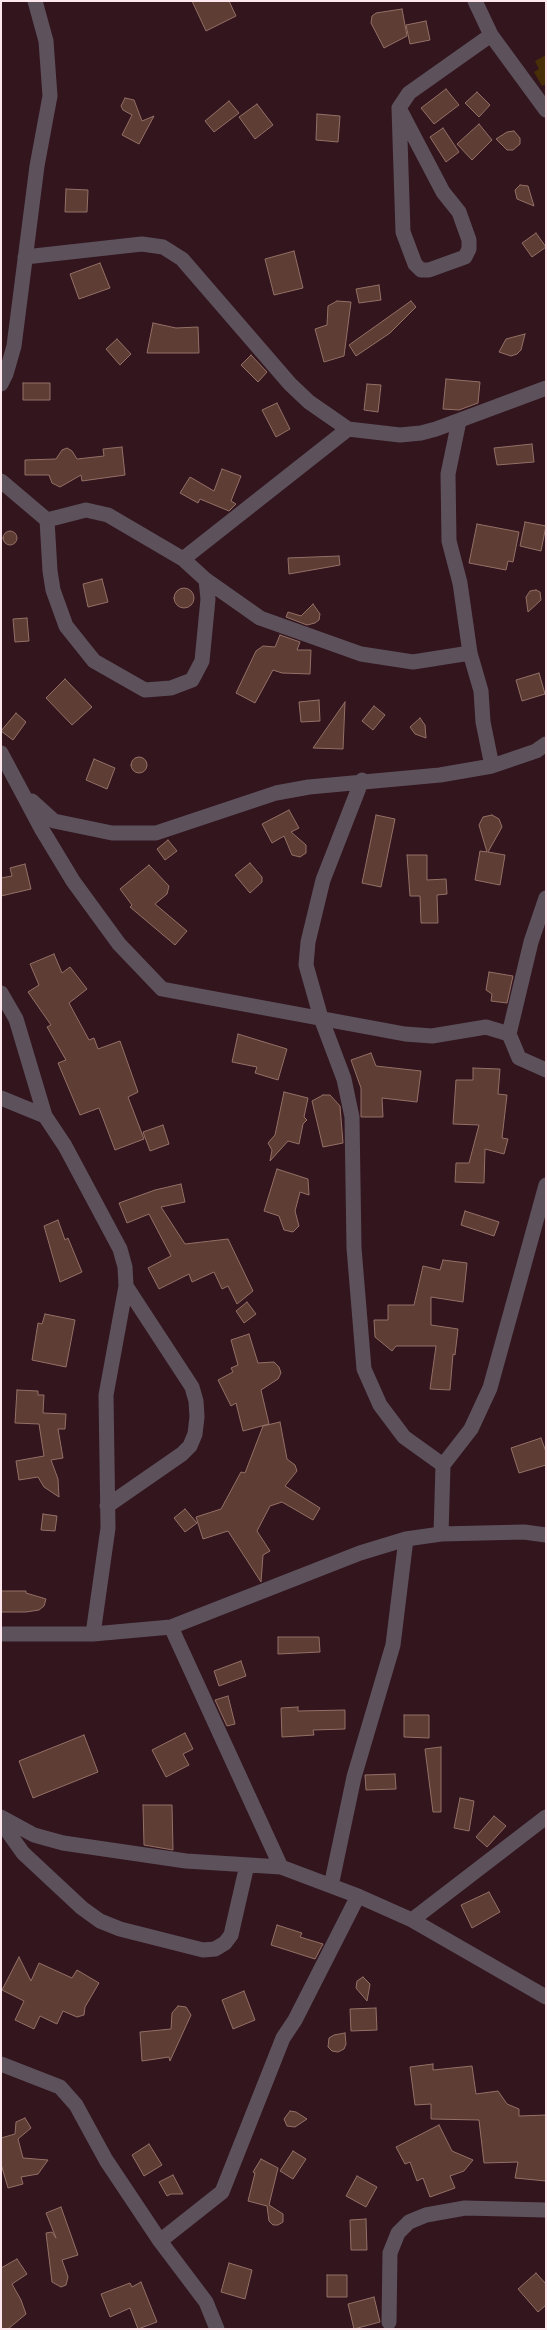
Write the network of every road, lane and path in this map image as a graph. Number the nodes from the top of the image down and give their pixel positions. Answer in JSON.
{"nodes":[{"id":1,"x":35,"y":1,"type":"edge"},
{"id":2,"x":475,"y":1,"type":"edge"},
{"id":3,"x":491,"y":35,"type":"junction"},
{"id":4,"x":399,"y":108,"type":"junction"},
{"id":5,"x":546,"y":110,"type":"edge"},
{"id":6,"x":25,"y":257,"type":"junction"},
{"id":7,"x":1,"y":384,"type":"edge"},
{"id":8,"x":546,"y":388,"type":"edge"},
{"id":9,"x":459,"y":421,"type":"junction"},
{"id":10,"x":348,"y":429,"type":"junction"},
{"id":11,"x":1,"y":481,"type":"edge"},
{"id":12,"x":47,"y":520,"type":"junction"},
{"id":13,"x":183,"y":559,"type":"junction"},
{"id":14,"x":206,"y":580,"type":"junction"},
{"id":15,"x":470,"y":653,"type":"junction"},
{"id":16,"x":546,"y":744,"type":"edge"},
{"id":17,"x":1,"y":753,"type":"edge"},
{"id":18,"x":492,"y":766,"type":"junction"},
{"id":19,"x":362,"y":780,"type":"junction"},
{"id":20,"x":25,"y":795,"type":"junction"},
{"id":21,"x":546,"y":898,"type":"edge"},
{"id":22,"x":1,"y":993,"type":"edge"},
{"id":23,"x":321,"y":1018,"type":"junction"},
{"id":24,"x":508,"y":1034,"type":"junction"},
{"id":25,"x":546,"y":1070,"type":"edge"},
{"id":26,"x":1,"y":1098,"type":"edge"},
{"id":27,"x":45,"y":1116,"type":"junction"},
{"id":28,"x":546,"y":1185,"type":"edge"},
{"id":29,"x":126,"y":1286,"type":"junction"},
{"id":30,"x":443,"y":1465,"type":"junction"},
{"id":31,"x":107,"y":1506,"type":"junction"},
{"id":32,"x":441,"y":1534,"type":"junction"},
{"id":33,"x":546,"y":1535,"type":"edge"},
{"id":34,"x":406,"y":1539,"type":"junction"},
{"id":35,"x":171,"y":1627,"type":"junction"},
{"id":36,"x":1,"y":1634,"type":"edge"},
{"id":37,"x":93,"y":1634,"type":"junction"},
{"id":38,"x":1,"y":1817,"type":"edge"},
{"id":39,"x":546,"y":1818,"type":"edge"},
{"id":40,"x":1,"y":1822,"type":"edge"},
{"id":41,"x":247,"y":1865,"type":"junction"},
{"id":42,"x":281,"y":1867,"type":"junction"},
{"id":43,"x":331,"y":1886,"type":"junction"},
{"id":44,"x":358,"y":1896,"type":"junction"},
{"id":45,"x":412,"y":1920,"type":"junction"},
{"id":46,"x":546,"y":1997,"type":"edge"},
{"id":47,"x":1,"y":2064,"type":"edge"},
{"id":48,"x":546,"y":2210,"type":"edge"},
{"id":49,"x":160,"y":2241,"type":"junction"},
{"id":50,"x":389,"y":2322,"type":"dead end"},
{"id":51,"x":217,"y":2329,"type":"edge"}],
"edges":[{"from":1,"to":6,"type":"street"},
{"from":2,"to":3,"type":"street"},
{"from":3,"to":4,"type":"street"},
{"from":3,"to":5,"type":"street"},
{"from":4,"to":4,"type":"street"},
{"from":6,"to":7,"type":"street"},
{"from":6,"to":10,"type":"street"},
{"from":8,"to":9,"type":"street"},
{"from":9,"to":10,"type":"street"},
{"from":9,"to":15,"type":"street"},
{"from":10,"to":13,"type":"street"},
{"from":11,"to":12,"type":"street"},
{"from":12,"to":13,"type":"street"},
{"from":12,"to":14,"type":"street"},
{"from":13,"to":14,"type":"street"},
{"from":14,"to":15,"type":"street"},
{"from":15,"to":18,"type":"street"},
{"from":16,"to":18,"type":"street"},
{"from":17,"to":20,"type":"street"},
{"from":18,"to":19,"type":"street"},
{"from":19,"to":20,"type":"street"},
{"from":19,"to":23,"type":"street"},
{"from":20,"to":23,"type":"street"},
{"from":21,"to":24,"type":"street"},
{"from":22,"to":27,"type":"street"},
{"from":23,"to":24,"type":"street"},
{"from":23,"to":30,"type":"street"},
{"from":24,"to":25,"type":"street"},
{"from":26,"to":27,"type":"street"},
{"from":27,"to":29,"type":"street"},
{"from":28,"to":30,"type":"street"},
{"from":29,"to":31,"type":"street"},
{"from":29,"to":31,"type":"street"},
{"from":30,"to":32,"type":"street"},
{"from":31,"to":37,"type":"street"},
{"from":32,"to":33,"type":"street"},
{"from":32,"to":34,"type":"street"},
{"from":34,"to":35,"type":"street"},
{"from":34,"to":43,"type":"street"},
{"from":35,"to":37,"type":"street"},
{"from":35,"to":42,"type":"street"},
{"from":36,"to":37,"type":"street"},
{"from":38,"to":41,"type":"street"},
{"from":39,"to":45,"type":"street"},
{"from":40,"to":41,"type":"street"},
{"from":41,"to":42,"type":"street"},
{"from":42,"to":43,"type":"street"},
{"from":43,"to":44,"type":"street"},
{"from":44,"to":45,"type":"street"},
{"from":44,"to":49,"type":"street"},
{"from":45,"to":46,"type":"street"},
{"from":47,"to":49,"type":"street"},
{"from":48,"to":50,"type":"street"},
{"from":49,"to":51,"type":"street"}]}
